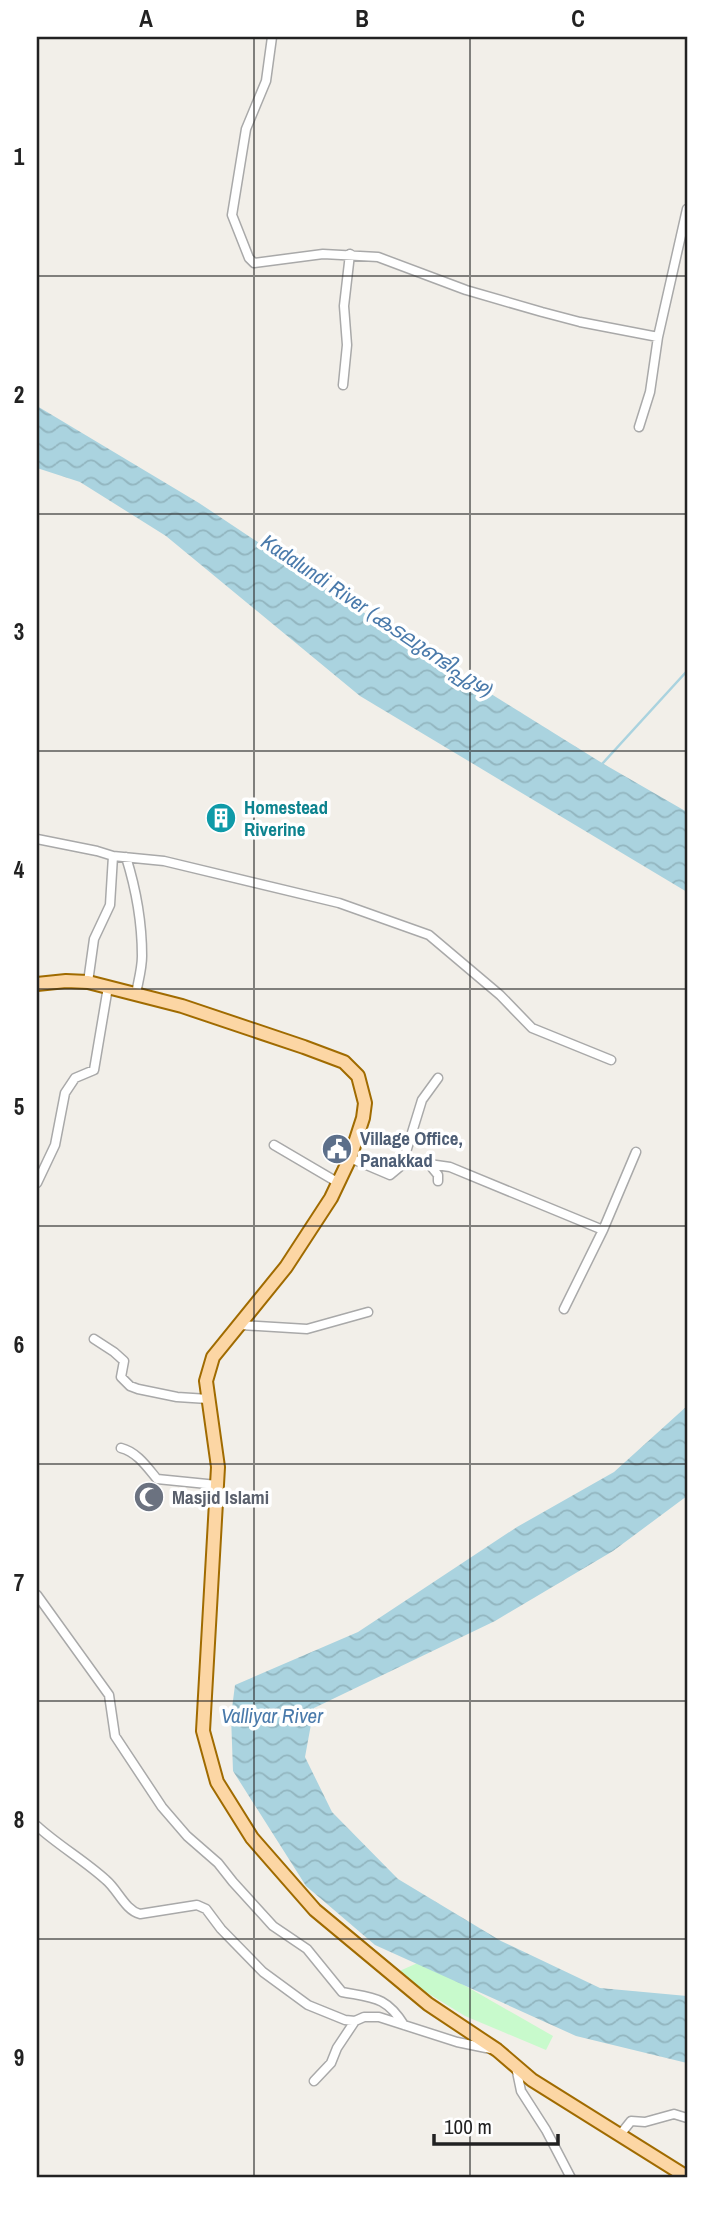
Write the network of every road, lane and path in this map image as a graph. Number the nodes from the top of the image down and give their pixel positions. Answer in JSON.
{"nodes":[{"id":1,"x":272,"y":37,"type":"edge"},
{"id":2,"x":687,"y":209,"type":"edge"},
{"id":3,"x":350,"y":254,"type":"junction"},
{"id":4,"x":658,"y":337,"type":"junction"},
{"id":5,"x":343,"y":385,"type":"dead end"},
{"id":6,"x":639,"y":427,"type":"dead end"},
{"id":7,"x":37,"y":839,"type":"edge"},
{"id":8,"x":113,"y":856,"type":"junction"},
{"id":9,"x":126,"y":857,"type":"junction"},
{"id":10,"x":88,"y":982,"type":"junction"},
{"id":11,"x":37,"y":984,"type":"edge"},
{"id":12,"x":108,"y":987,"type":"junction"},
{"id":13,"x":136,"y":995,"type":"junction"},
{"id":14,"x":611,"y":1060,"type":"dead end"},
{"id":15,"x":439,"y":1078,"type":"dead end"},
{"id":16,"x":274,"y":1145,"type":"dead end"},
{"id":17,"x":636,"y":1152,"type":"dead end"},
{"id":18,"x":350,"y":1158,"type":"junction"},
{"id":19,"x":429,"y":1164,"type":"junction"},
{"id":20,"x":402,"y":1165,"type":"junction"},
{"id":21,"x":438,"y":1181,"type":"dead end"},
{"id":22,"x":337,"y":1182,"type":"junction"},
{"id":23,"x":37,"y":1183,"type":"edge"},
{"id":24,"x":603,"y":1230,"type":"junction"},
{"id":25,"x":564,"y":1309,"type":"dead end"},
{"id":26,"x":368,"y":1312,"type":"dead end"},
{"id":27,"x":241,"y":1325,"type":"junction"},
{"id":28,"x":94,"y":1339,"type":"dead end"},
{"id":29,"x":208,"y":1399,"type":"junction"},
{"id":30,"x":121,"y":1448,"type":"dead end"},
{"id":31,"x":217,"y":1485,"type":"junction"},
{"id":32,"x":37,"y":1595,"type":"edge"},
{"id":33,"x":37,"y":1826,"type":"edge"},
{"id":34,"x":355,"y":2021,"type":"junction"},
{"id":35,"x":404,"y":2025,"type":"junction"},
{"id":36,"x":498,"y":2050,"type":"junction"},
{"id":37,"x":515,"y":2065,"type":"junction"},
{"id":38,"x":314,"y":2081,"type":"dead end"},
{"id":39,"x":687,"y":2118,"type":"edge"},
{"id":40,"x":619,"y":2136,"type":"junction"},
{"id":41,"x":687,"y":2176,"type":"edge"},
{"id":42,"x":571,"y":2178,"type":"edge"},
{"id":43,"x":672,"y":2178,"type":"edge"}],
"edges":[{"from":1,"to":3,"type":"street"},
{"from":2,"to":4,"type":"street"},
{"from":3,"to":4,"type":"street"},
{"from":3,"to":5,"type":"street"},
{"from":4,"to":6,"type":"street"},
{"from":7,"to":8,"type":"street"},
{"from":8,"to":9,"type":"street"},
{"from":8,"to":10,"type":"street"},
{"from":9,"to":13,"type":"street"},
{"from":9,"to":14,"type":"street"},
{"from":10,"to":11,"type":"main road"},
{"from":10,"to":12,"type":"main road"},
{"from":12,"to":13,"type":"main road"},
{"from":12,"to":23,"type":"street"},
{"from":13,"to":18,"type":"main road"},
{"from":15,"to":20,"type":"street"},
{"from":16,"to":22,"type":"street"},
{"from":17,"to":24,"type":"street"},
{"from":18,"to":20,"type":"street"},
{"from":18,"to":22,"type":"main road"},
{"from":19,"to":20,"type":"street"},
{"from":19,"to":21,"type":"street"},
{"from":19,"to":24,"type":"street"},
{"from":22,"to":27,"type":"main road"},
{"from":24,"to":25,"type":"street"},
{"from":26,"to":27,"type":"street"},
{"from":27,"to":29,"type":"main road"},
{"from":28,"to":29,"type":"street"},
{"from":29,"to":31,"type":"main road"},
{"from":30,"to":31,"type":"street"},
{"from":31,"to":36,"type":"main road"},
{"from":32,"to":35,"type":"street"},
{"from":33,"to":34,"type":"street"},
{"from":34,"to":35,"type":"street"},
{"from":34,"to":38,"type":"street"},
{"from":35,"to":36,"type":"street"},
{"from":36,"to":37,"type":"main road"},
{"from":37,"to":40,"type":"main road"},
{"from":37,"to":42,"type":"street"},
{"from":39,"to":40,"type":"street"},
{"from":40,"to":41,"type":"main road"},
{"from":41,"to":43,"type":"street"}]}
